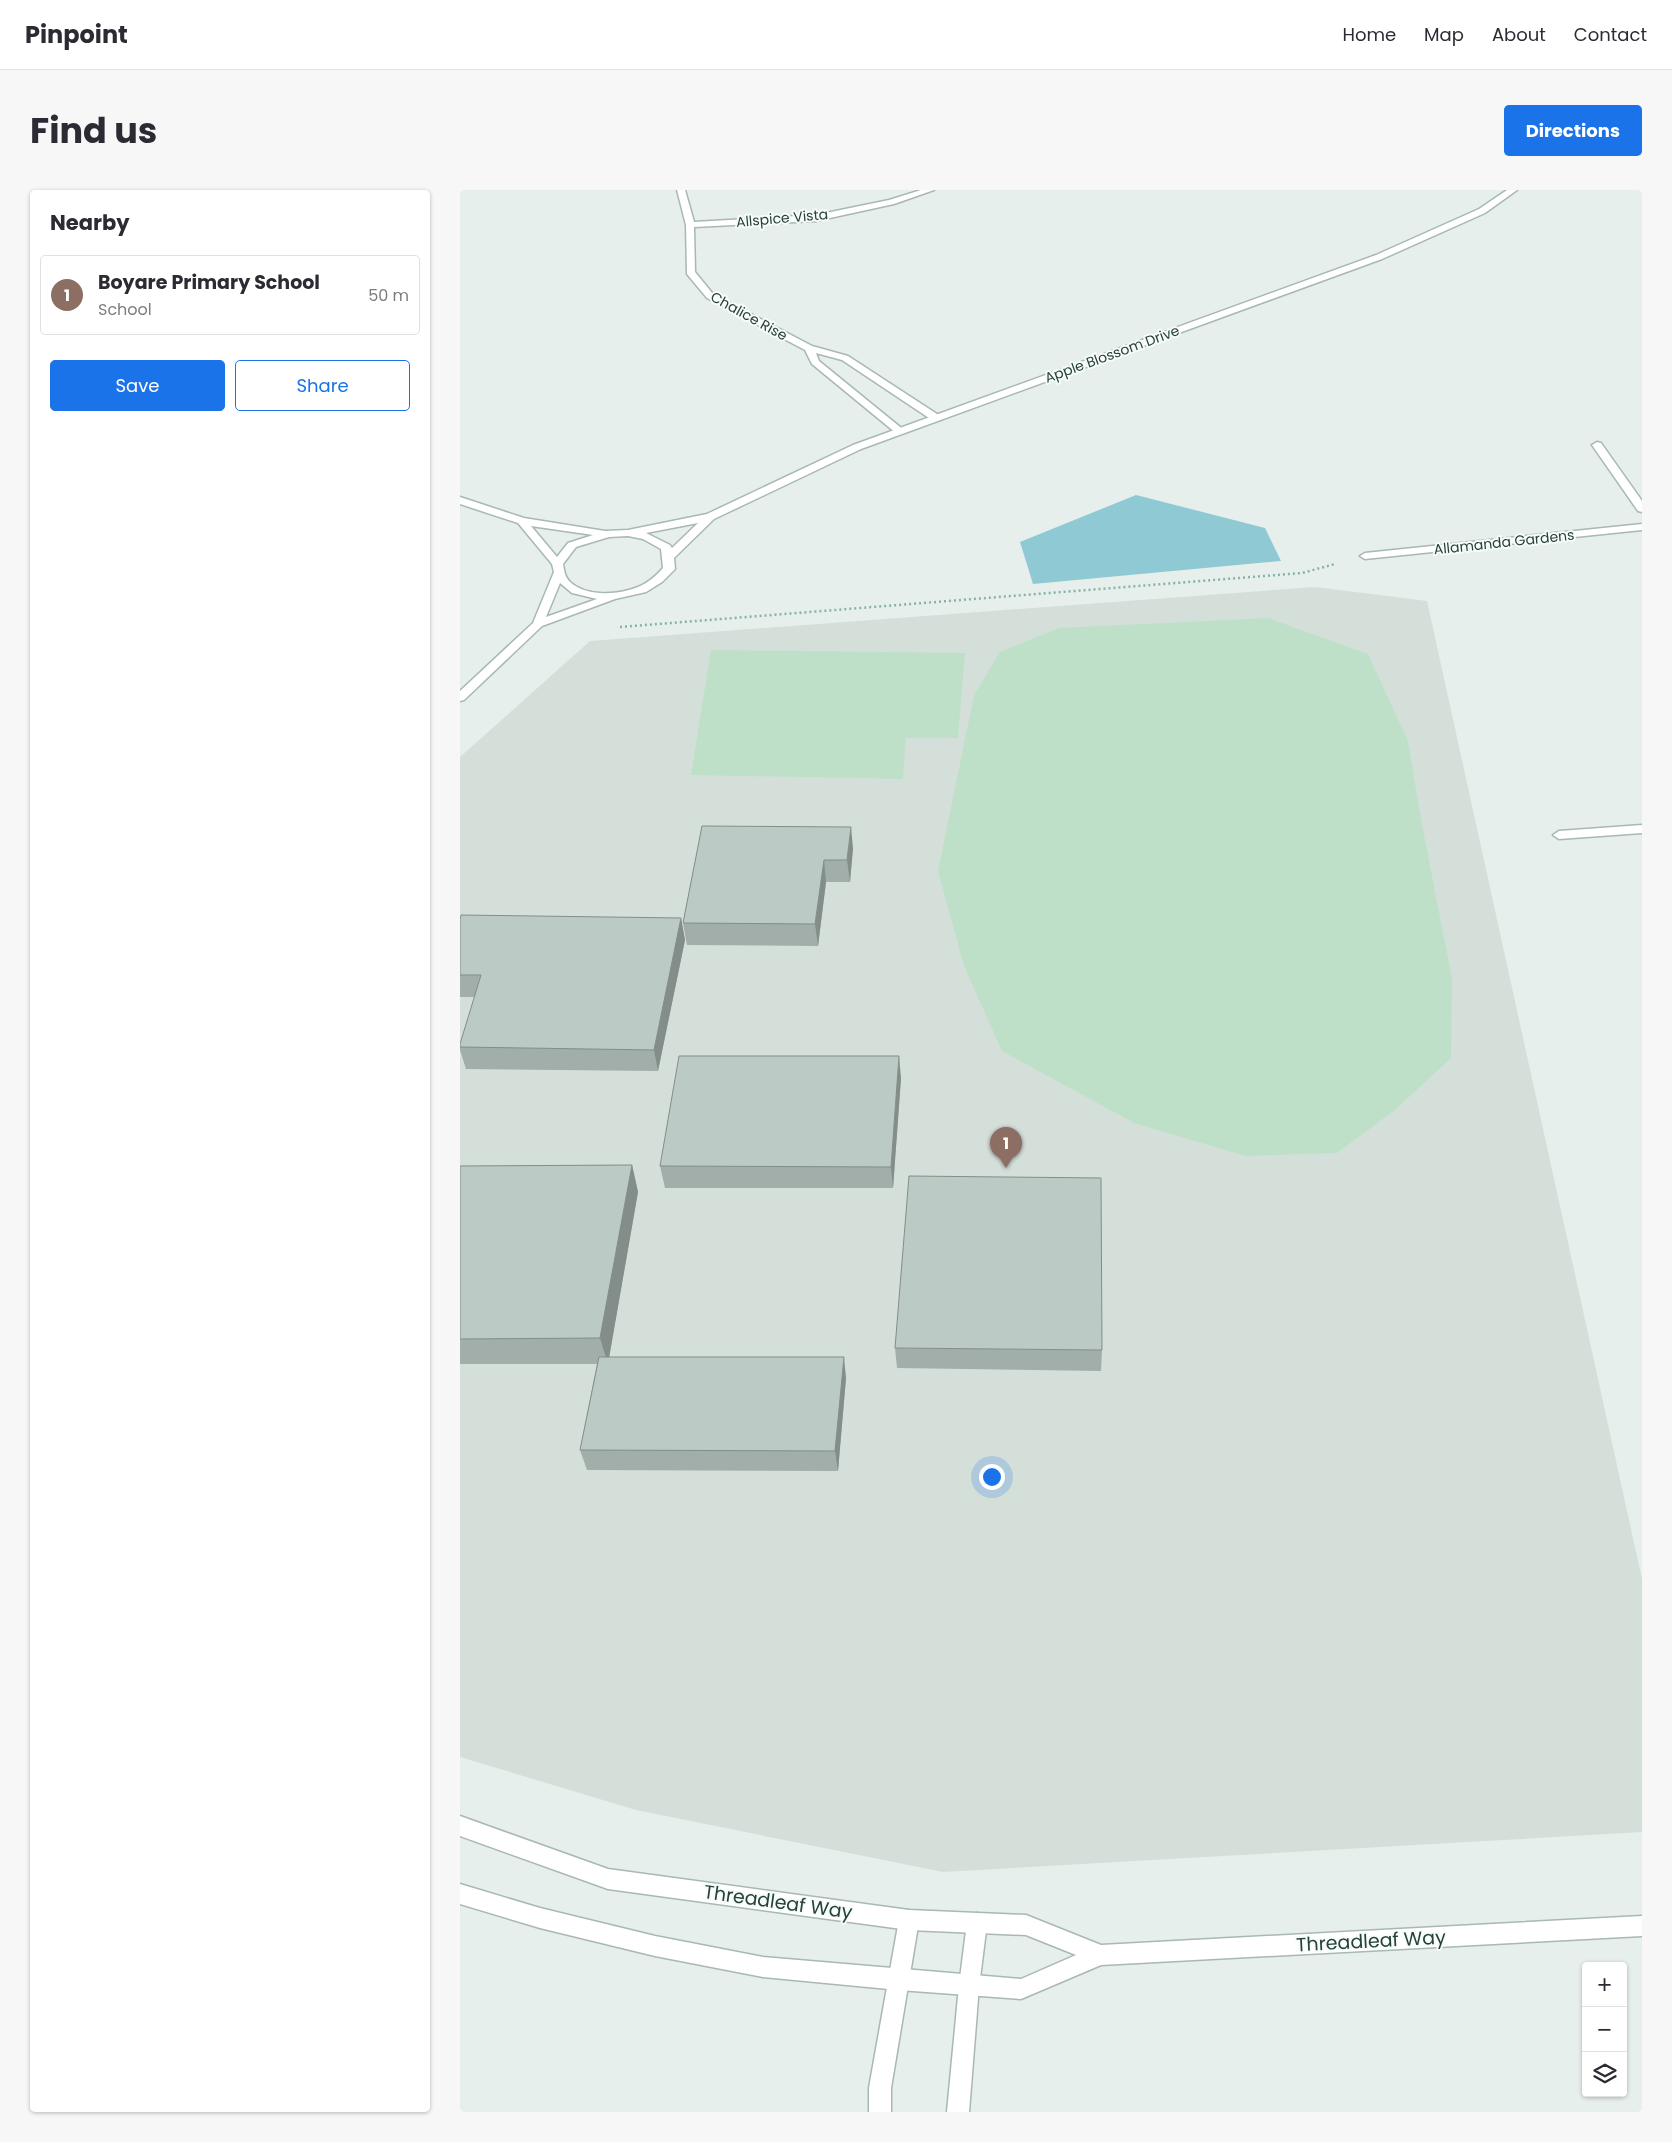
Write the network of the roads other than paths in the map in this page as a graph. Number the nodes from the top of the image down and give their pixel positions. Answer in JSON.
{"nodes":[{"id":1,"x":681,"y":190,"type":"edge"},
{"id":2,"x":930,"y":190,"type":"edge"},
{"id":3,"x":1513,"y":190,"type":"edge"},
{"id":4,"x":690,"y":225,"type":"junction"},
{"id":5,"x":809,"y":348,"type":"junction"},
{"id":6,"x":936,"y":418,"type":"junction"},
{"id":7,"x":900,"y":430,"type":"junction"},
{"id":8,"x":1597,"y":445,"type":"dead end"},
{"id":9,"x":460,"y":500,"type":"edge"},
{"id":10,"x":1642,"y":509,"type":"edge"},
{"id":11,"x":710,"y":518,"type":"junction"},
{"id":12,"x":522,"y":522,"type":"junction"},
{"id":13,"x":1642,"y":527,"type":"edge"},
{"id":14,"x":628,"y":533,"type":"junction"},
{"id":15,"x":608,"y":534,"type":"junction"},
{"id":16,"x":1365,"y":556,"type":"road end"},
{"id":17,"x":669,"y":558,"type":"junction"},
{"id":18,"x":557,"y":569,"type":"junction"},
{"id":19,"x":617,"y":595,"type":"junction"},
{"id":20,"x":538,"y":624,"type":"junction"},
{"id":21,"x":460,"y":698,"type":"edge"},
{"id":22,"x":1642,"y":829,"type":"edge"},
{"id":23,"x":1559,"y":835,"type":"dead end"},
{"id":24,"x":460,"y":1826,"type":"edge"},
{"id":25,"x":460,"y":1894,"type":"edge"},
{"id":26,"x":909,"y":1920,"type":"junction"},
{"id":27,"x":978,"y":1923,"type":"junction"},
{"id":28,"x":1642,"y":1926,"type":"edge"},
{"id":29,"x":1100,"y":1955,"type":"junction"},
{"id":30,"x":899,"y":1980,"type":"junction"},
{"id":31,"x":969,"y":1986,"type":"junction"},
{"id":32,"x":880,"y":2112,"type":"edge"},
{"id":33,"x":958,"y":2112,"type":"edge"}],
"edges":[{"from":1,"to":4,"type":"street","name":"Chalice Rise"},
{"from":2,"to":4,"type":"street","name":"Allspice Vista"},
{"from":3,"to":6,"type":"street","name":"Apple Blossom Drive"},
{"from":4,"to":5,"type":"street","name":"Chalice Rise"},
{"from":5,"to":6,"type":"street","name":"Chalice Rise"},
{"from":5,"to":7,"type":"street","name":"Chalice Rise"},
{"from":6,"to":7,"type":"street","name":"Apple Blossom Drive"},
{"from":7,"to":11,"type":"street","name":"Apple Blossom Drive"},
{"from":8,"to":10,"type":"street"},
{"from":9,"to":12,"type":"street"},
{"from":11,"to":14,"type":"street","name":"Apple Blossom Drive"},
{"from":11,"to":17,"type":"street","name":"Apple Blossom Drive"},
{"from":12,"to":15,"type":"street"},
{"from":12,"to":18,"type":"street"},
{"from":13,"to":16,"type":"street","name":"Allamanda Gardens"},
{"from":14,"to":15,"type":"street"},
{"from":14,"to":17,"type":"street"},
{"from":15,"to":18,"type":"street"},
{"from":17,"to":19,"type":"street"},
{"from":18,"to":19,"type":"street"},
{"from":18,"to":20,"type":"street"},
{"from":19,"to":20,"type":"street"},
{"from":20,"to":21,"type":"street"},
{"from":22,"to":23,"type":"street"},
{"from":24,"to":26,"type":"street","name":"Threadleaf Way"},
{"from":25,"to":30,"type":"street","name":"Threadleaf Way"},
{"from":26,"to":27,"type":"street","name":"Threadleaf Way"},
{"from":26,"to":30,"type":"street"},
{"from":27,"to":29,"type":"street","name":"Threadleaf Way"},
{"from":27,"to":31,"type":"street"},
{"from":28,"to":29,"type":"street","name":"Threadleaf Way"},
{"from":29,"to":31,"type":"street","name":"Threadleaf Way"},
{"from":30,"to":31,"type":"street","name":"Threadleaf Way"},
{"from":30,"to":32,"type":"street"},
{"from":31,"to":33,"type":"street"}]}
